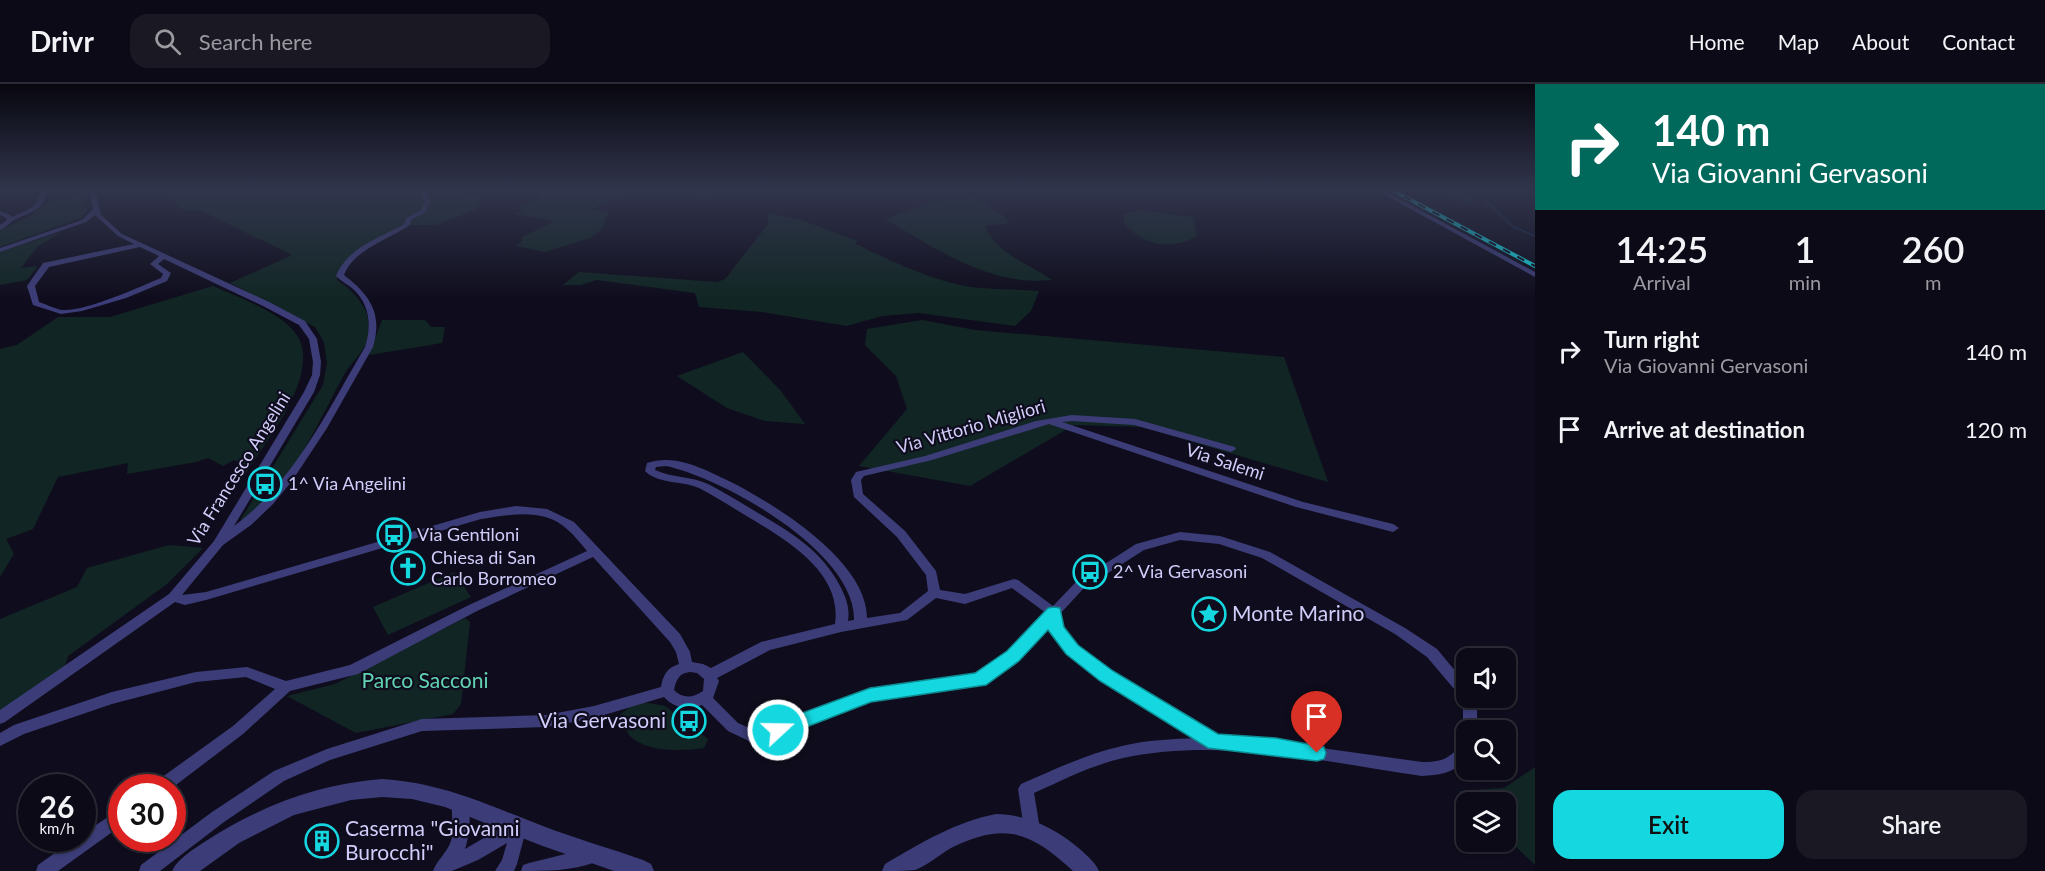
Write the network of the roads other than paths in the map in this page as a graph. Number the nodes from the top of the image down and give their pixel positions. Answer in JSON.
{"nodes":[{"id":1,"x":71,"y":226,"type":"edge"},
{"id":2,"x":109,"y":226,"type":"edge"},
{"id":3,"x":405,"y":226,"type":"edge"},
{"id":4,"x":1444,"y":226,"type":"edge"},
{"id":5,"x":139,"y":245,"type":"junction"},
{"id":6,"x":0,"y":250,"type":"edge"},
{"id":7,"x":164,"y":256,"type":"junction"},
{"id":8,"x":1535,"y":275,"type":"edge"},
{"id":9,"x":1049,"y":421,"type":"junction"},
{"id":10,"x":1231,"y":449,"type":"dead end"},
{"id":11,"x":1393,"y":528,"type":"dead end"},
{"id":12,"x":218,"y":544,"type":"junction"},
{"id":13,"x":595,"y":552,"type":"junction"},
{"id":14,"x":934,"y":593,"type":"junction"},
{"id":15,"x":173,"y":597,"type":"junction"},
{"id":16,"x":1054,"y":613,"type":"junction"},
{"id":17,"x":860,"y":624,"type":"junction"},
{"id":18,"x":841,"y":627,"type":"junction"},
{"id":19,"x":686,"y":666,"type":"junction"},
{"id":20,"x":710,"y":675,"type":"junction"},
{"id":21,"x":286,"y":687,"type":"junction"},
{"id":22,"x":667,"y":691,"type":"junction"},
{"id":23,"x":704,"y":698,"type":"junction"},
{"id":24,"x":0,"y":718,"type":"edge"},
{"id":25,"x":1470,"y":720,"type":"edge"},
{"id":26,"x":0,"y":740,"type":"edge"},
{"id":27,"x":1215,"y":742,"type":"junction"},
{"id":28,"x":1456,"y":762,"type":"edge"},
{"id":29,"x":178,"y":774,"type":"edge"},
{"id":30,"x":460,"y":802,"type":"junction"},
{"id":31,"x":108,"y":825,"type":"edge"},
{"id":32,"x":519,"y":826,"type":"junction"},
{"id":33,"x":1032,"y":829,"type":"junction"},
{"id":34,"x":597,"y":854,"type":"junction"},
{"id":35,"x":444,"y":868,"type":"edge"},
{"id":36,"x":44,"y":871,"type":"edge"},
{"id":37,"x":147,"y":871,"type":"edge"},
{"id":38,"x":183,"y":871,"type":"edge"},
{"id":39,"x":503,"y":871,"type":"edge"},
{"id":40,"x":530,"y":871,"type":"edge"},
{"id":41,"x":643,"y":871,"type":"edge"},
{"id":42,"x":893,"y":871,"type":"edge"},
{"id":43,"x":1088,"y":871,"type":"edge"}],
"edges":[{"from":1,"to":6,"type":"street"},
{"from":2,"to":5,"type":"street","name":"Via Francesco Angelini"},
{"from":3,"to":12,"type":"street"},
{"from":4,"to":8,"type":"street"},
{"from":5,"to":7,"type":"street","name":"Via Francesco Angelini"},
{"from":5,"to":7,"type":"street"},
{"from":7,"to":12,"type":"street","name":"Via Francesco Angelini"},
{"from":9,"to":10,"type":"street","name":"Via Vittorio Migliori"},
{"from":9,"to":11,"type":"street","name":"Via Salemi"},
{"from":9,"to":14,"type":"street","name":"Via Vittorio Migliori"},
{"from":12,"to":15,"type":"street","name":"Via Francesco Angelini"},
{"from":13,"to":15,"type":"street"},
{"from":13,"to":19,"type":"street"},
{"from":13,"to":21,"type":"street"},
{"from":14,"to":16,"type":"street"},
{"from":14,"to":17,"type":"street"},
{"from":15,"to":24,"type":"street","name":"Via Francesco Angelini"},
{"from":16,"to":23,"type":"street"},
{"from":16,"to":25,"type":"street"},
{"from":16,"to":27,"type":"street"},
{"from":17,"to":18,"type":"street"},
{"from":17,"to":18,"type":"street"},
{"from":18,"to":20,"type":"street"},
{"from":19,"to":20,"type":"street"},
{"from":19,"to":22,"type":"street"},
{"from":20,"to":23,"type":"street"},
{"from":21,"to":26,"type":"street"},
{"from":21,"to":29,"type":"street"},
{"from":22,"to":23,"type":"street"},
{"from":22,"to":37,"type":"street"},
{"from":27,"to":28,"type":"street"},
{"from":27,"to":33,"type":"street"},
{"from":30,"to":32,"type":"street"},
{"from":30,"to":35,"type":"street"},
{"from":30,"to":38,"type":"street"},
{"from":31,"to":36,"type":"street"},
{"from":32,"to":34,"type":"street"},
{"from":32,"to":35,"type":"street"},
{"from":32,"to":39,"type":"street"},
{"from":33,"to":42,"type":"street"},
{"from":33,"to":43,"type":"street"},
{"from":34,"to":40,"type":"street"},
{"from":34,"to":41,"type":"street"}]}
